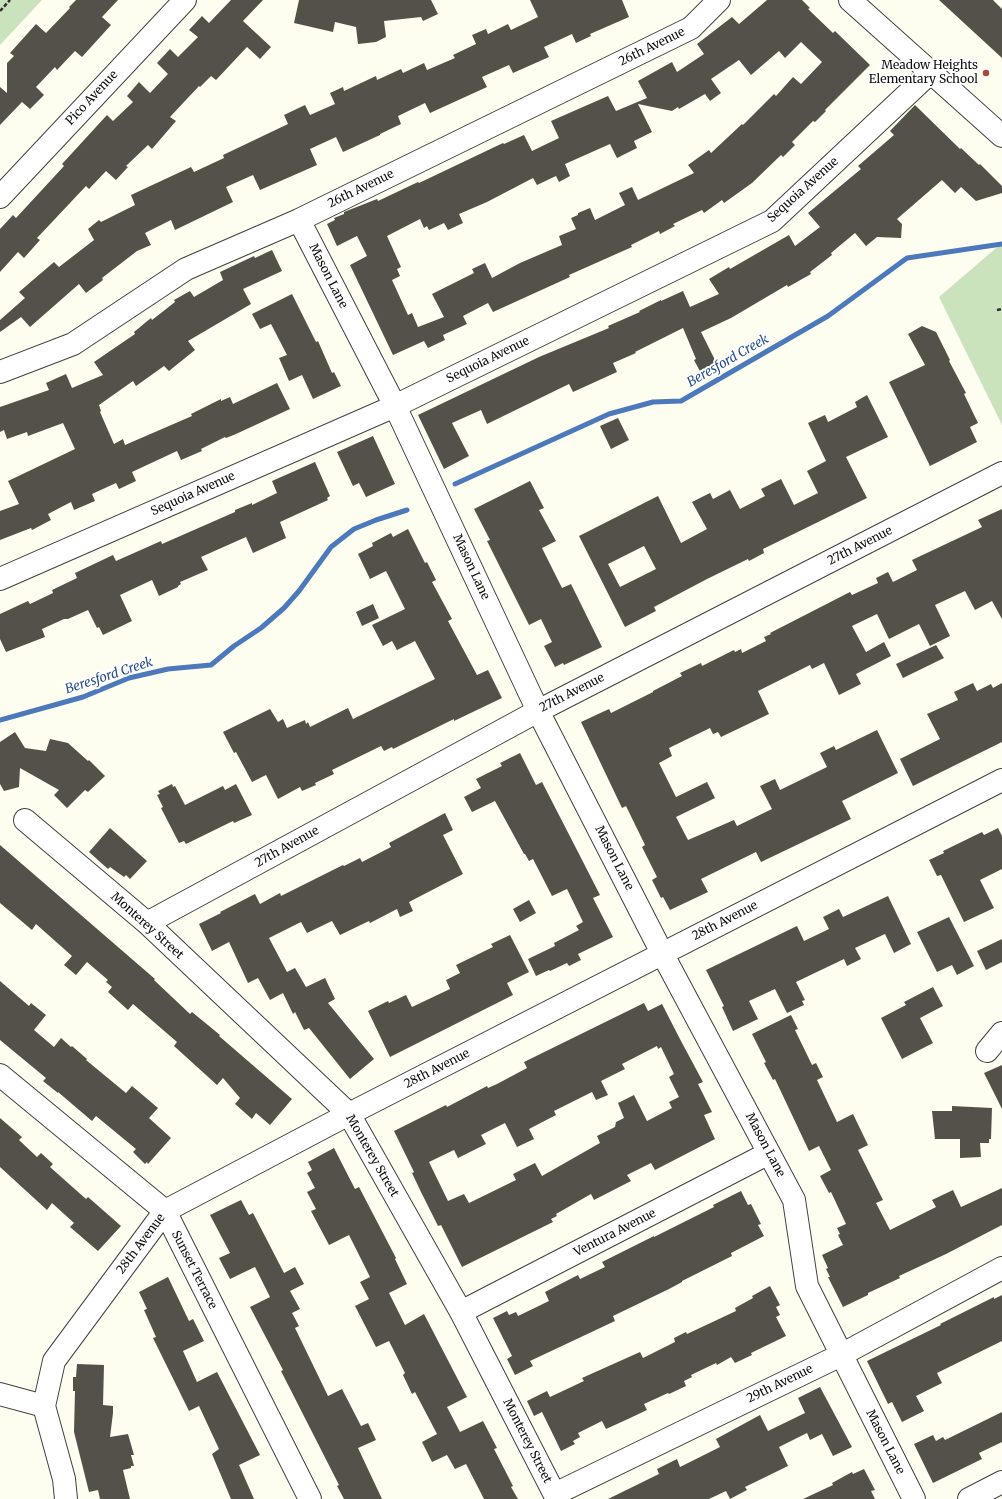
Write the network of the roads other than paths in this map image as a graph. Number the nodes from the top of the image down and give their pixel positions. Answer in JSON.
{"nodes":[{"id":1,"x":185,"y":0,"type":"edge"},
{"id":2,"x":719,"y":0,"type":"edge"},
{"id":3,"x":850,"y":0,"type":"edge"},
{"id":4,"x":931,"y":72,"type":"junction"},
{"id":5,"x":1002,"y":136,"type":"edge"},
{"id":6,"x":0,"y":197,"type":"edge"},
{"id":7,"x":299,"y":220,"type":"junction"},
{"id":8,"x":0,"y":372,"type":"edge"},
{"id":9,"x":395,"y":406,"type":"junction"},
{"id":10,"x":1002,"y":473,"type":"edge"},
{"id":11,"x":0,"y":579,"type":"edge"},
{"id":12,"x":538,"y":711,"type":"junction"},
{"id":13,"x":1002,"y":780,"type":"edge"},
{"id":14,"x":25,"y":820,"type":"dead end"},
{"id":15,"x":147,"y":923,"type":"junction"},
{"id":16,"x":662,"y":953,"type":"junction"},
{"id":17,"x":1002,"y":1033,"type":"edge"},
{"id":18,"x":987,"y":1051,"type":"dead end"},
{"id":19,"x":0,"y":1075,"type":"edge"},
{"id":20,"x":349,"y":1114,"type":"junction"},
{"id":21,"x":769,"y":1153,"type":"junction"},
{"id":22,"x":165,"y":1211,"type":"junction"},
{"id":23,"x":1002,"y":1268,"type":"edge"},
{"id":24,"x":461,"y":1312,"type":"junction"},
{"id":25,"x":841,"y":1355,"type":"junction"},
{"id":26,"x":0,"y":1394,"type":"edge"},
{"id":27,"x":44,"y":1406,"type":"junction"},
{"id":28,"x":1002,"y":1482,"type":"edge"},
{"id":29,"x":556,"y":1497,"type":"edge"},
{"id":30,"x":66,"y":1499,"type":"edge"},
{"id":31,"x":310,"y":1499,"type":"edge"},
{"id":32,"x":914,"y":1499,"type":"edge"},
{"id":33,"x":969,"y":1499,"type":"edge"}],
"edges":[{"from":1,"to":6,"type":"street","name":"Pico Avenue"},
{"from":2,"to":7,"type":"street","name":"26th Avenue"},
{"from":3,"to":4,"type":"street"},
{"from":4,"to":5,"type":"street"},
{"from":4,"to":9,"type":"street","name":"Sequoia Avenue"},
{"from":7,"to":8,"type":"street","name":"26th Avenue"},
{"from":7,"to":9,"type":"street","name":"Mason Lane"},
{"from":9,"to":11,"type":"street","name":"Sequoia Avenue"},
{"from":9,"to":12,"type":"street","name":"Mason Lane"},
{"from":10,"to":12,"type":"street","name":"27th Avenue"},
{"from":12,"to":15,"type":"street","name":"27th Avenue"},
{"from":12,"to":16,"type":"street","name":"Mason Lane"},
{"from":13,"to":16,"type":"street","name":"28th Avenue"},
{"from":14,"to":15,"type":"street","name":"Monterey Street"},
{"from":15,"to":20,"type":"street","name":"Monterey Street"},
{"from":16,"to":20,"type":"street","name":"28th Avenue"},
{"from":16,"to":21,"type":"street","name":"Mason Lane"},
{"from":17,"to":18,"type":"street"},
{"from":19,"to":22,"type":"street","name":"Sunset Terrace"},
{"from":20,"to":22,"type":"street","name":"28th Avenue"},
{"from":20,"to":24,"type":"street","name":"Monterey Street"},
{"from":21,"to":24,"type":"street","name":"Ventura Avenue"},
{"from":21,"to":25,"type":"street","name":"Mason Lane"},
{"from":22,"to":27,"type":"street","name":"28th Avenue"},
{"from":22,"to":31,"type":"street","name":"Sunset Terrace"},
{"from":23,"to":25,"type":"street","name":"29th Avenue"},
{"from":24,"to":29,"type":"street","name":"Monterey Street"},
{"from":25,"to":29,"type":"street","name":"29th Avenue"},
{"from":25,"to":32,"type":"street","name":"Mason Lane"},
{"from":26,"to":27,"type":"street"},
{"from":27,"to":30,"type":"street","name":"28th Avenue"},
{"from":28,"to":33,"type":"street"}]}
